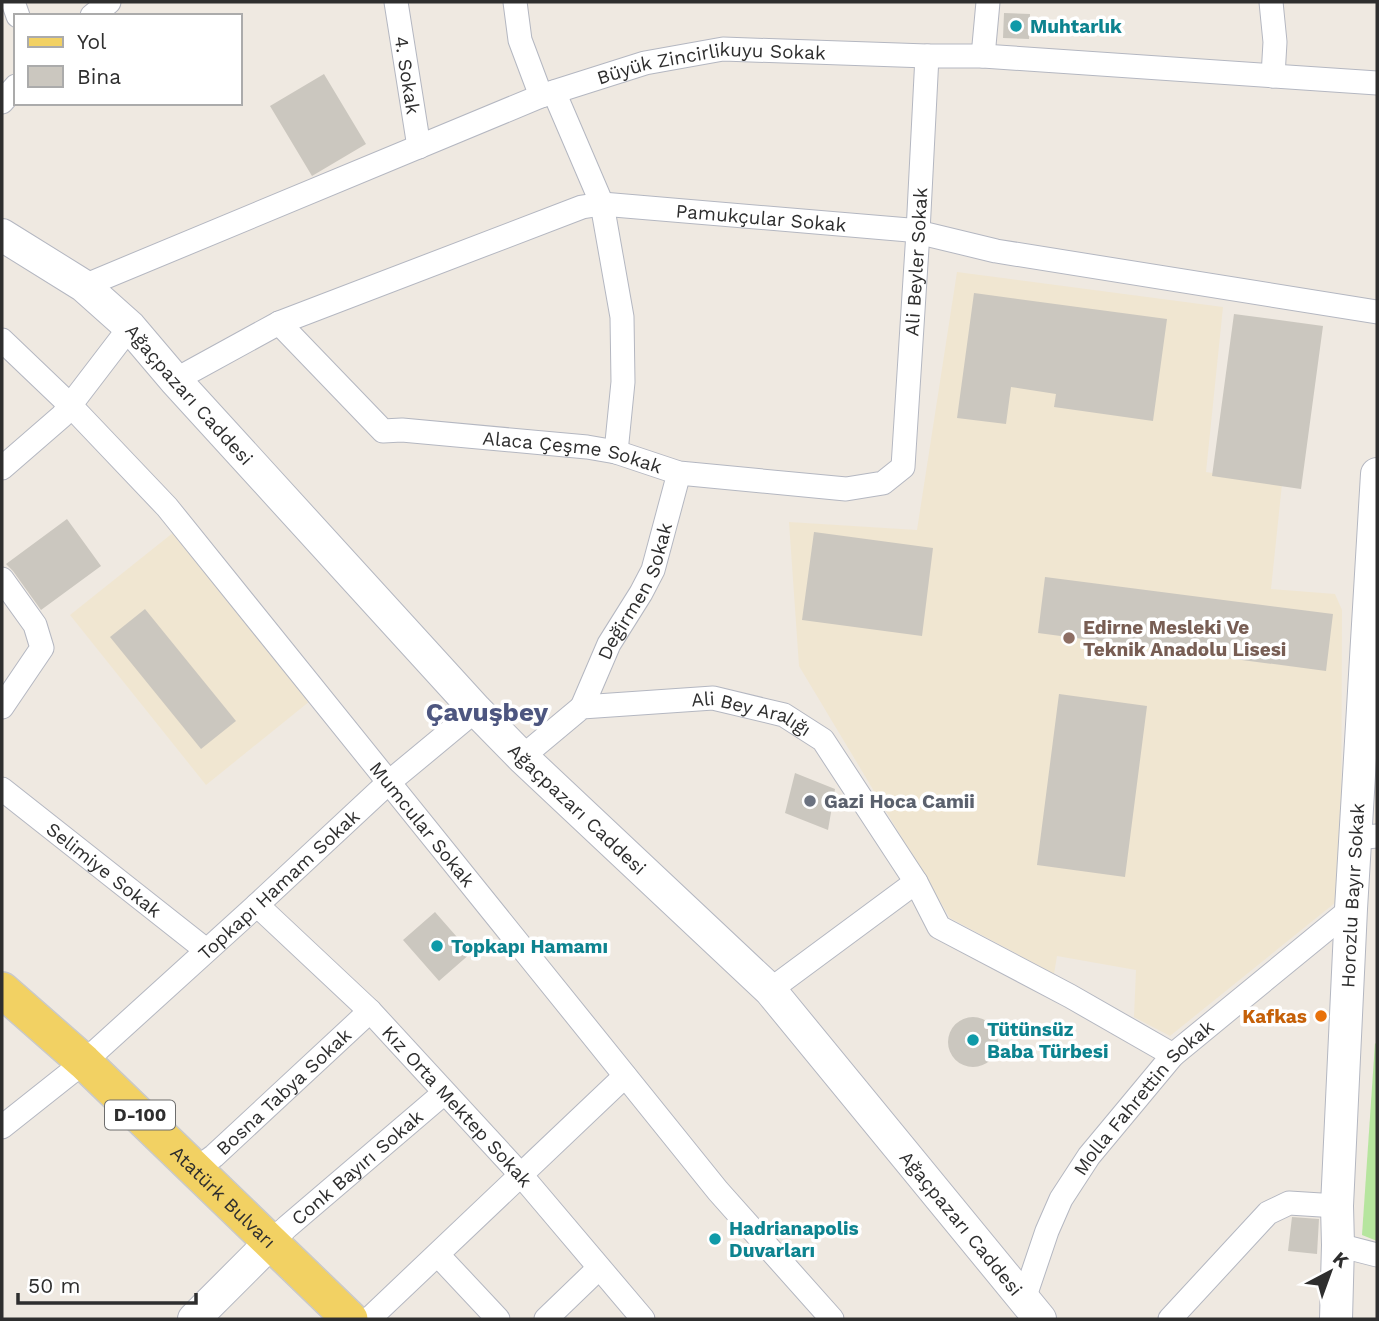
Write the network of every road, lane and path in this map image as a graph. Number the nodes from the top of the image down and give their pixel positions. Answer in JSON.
{"nodes":[{"id":1,"x":110,"y":2,"type":"edge"},
{"id":2,"x":396,"y":2,"type":"edge"},
{"id":3,"x":515,"y":2,"type":"edge"},
{"id":4,"x":988,"y":2,"type":"edge"},
{"id":5,"x":1272,"y":2,"type":"edge"},
{"id":6,"x":95,"y":14,"type":"edge"},
{"id":7,"x":926,"y":56,"type":"junction"},
{"id":8,"x":983,"y":56,"type":"junction"},
{"id":9,"x":1273,"y":76,"type":"junction"},
{"id":10,"x":1377,"y":83,"type":"edge"},
{"id":11,"x":14,"y":88,"type":"edge"},
{"id":12,"x":548,"y":94,"type":"junction"},
{"id":13,"x":2,"y":102,"type":"edge"},
{"id":14,"x":419,"y":147,"type":"junction"},
{"id":15,"x":602,"y":204,"type":"junction"},
{"id":16,"x":918,"y":232,"type":"junction"},
{"id":17,"x":2,"y":235,"type":"edge"},
{"id":18,"x":84,"y":286,"type":"junction"},
{"id":19,"x":1377,"y":312,"type":"edge"},
{"id":20,"x":279,"y":323,"type":"junction"},
{"id":21,"x":130,"y":327,"type":"junction"},
{"id":22,"x":2,"y":340,"type":"edge"},
{"id":23,"x":175,"y":380,"type":"junction"},
{"id":24,"x":70,"y":405,"type":"junction"},
{"id":25,"x":616,"y":452,"type":"junction"},
{"id":26,"x":903,"y":467,"type":"joint"},
{"id":27,"x":2,"y":468,"type":"edge"},
{"id":28,"x":679,"y":473,"type":"junction"},
{"id":29,"x":1377,"y":474,"type":"edge"},
{"id":30,"x":1376,"y":505,"type":"edge"},
{"id":31,"x":2,"y":579,"type":"edge"},
{"id":32,"x":1372,"y":650,"type":"edge"},
{"id":33,"x":2,"y":707,"type":"edge"},
{"id":34,"x":582,"y":707,"type":"junction"},
{"id":35,"x":476,"y":710,"type":"junction"},
{"id":36,"x":522,"y":757,"type":"junction"},
{"id":37,"x":388,"y":783,"type":"junction"},
{"id":38,"x":2,"y":789,"type":"edge"},
{"id":39,"x":1366,"y":837,"type":"edge"},
{"id":40,"x":916,"y":882,"type":"junction"},
{"id":41,"x":257,"y":905,"type":"junction"},
{"id":42,"x":1351,"y":909,"type":"junction"},
{"id":43,"x":206,"y":950,"type":"junction"},
{"id":44,"x":2,"y":990,"type":"edge"},
{"id":45,"x":770,"y":990,"type":"junction"},
{"id":46,"x":370,"y":1011,"type":"junction"},
{"id":47,"x":1173,"y":1055,"type":"junction"},
{"id":48,"x":84,"y":1062,"type":"junction"},
{"id":49,"x":625,"y":1076,"type":"junction"},
{"id":50,"x":444,"y":1093,"type":"junction"},
{"id":51,"x":2,"y":1126,"type":"edge"},
{"id":52,"x":196,"y":1169,"type":"junction"},
{"id":53,"x":521,"y":1175,"type":"junction"},
{"id":54,"x":1337,"y":1206,"type":"junction"},
{"id":55,"x":271,"y":1242,"type":"junction"},
{"id":56,"x":1338,"y":1245,"type":"junction"},
{"id":57,"x":438,"y":1255,"type":"junction"},
{"id":58,"x":1377,"y":1255,"type":"edge"},
{"id":59,"x":599,"y":1268,"type":"junction"},
{"id":60,"x":1032,"y":1309,"type":"edge"},
{"id":61,"x":194,"y":1319,"type":"edge"},
{"id":62,"x":349,"y":1319,"type":"edge"},
{"id":63,"x":369,"y":1319,"type":"edge"},
{"id":64,"x":498,"y":1319,"type":"edge"},
{"id":65,"x":546,"y":1319,"type":"edge"},
{"id":66,"x":643,"y":1319,"type":"edge"},
{"id":67,"x":832,"y":1319,"type":"edge"},
{"id":68,"x":1170,"y":1319,"type":"edge"},
{"id":69,"x":1336,"y":1319,"type":"edge"}],
"edges":[{"from":1,"to":6,"type":"street"},
{"from":2,"to":14,"type":"street","name":"4. Sokak"},
{"from":3,"to":12,"type":"street"},
{"from":4,"to":8,"type":"street"},
{"from":5,"to":9,"type":"street"},
{"from":7,"to":8,"type":"street","name":"Büyük Zincirlikuyu Sokak"},
{"from":7,"to":12,"type":"street","name":"Büyük Zincirlikuyu Sokak"},
{"from":7,"to":16,"type":"street","name":"Ali Beyler Sokak"},
{"from":8,"to":9,"type":"street","name":"Büyük Zincirlikuyu Sokak"},
{"from":9,"to":10,"type":"street","name":"Büyük Zincirlikuyu Sokak"},
{"from":11,"to":13,"type":"street"},
{"from":12,"to":14,"type":"street","name":"Büyük Zincirlikuyu Sokak"},
{"from":12,"to":15,"type":"street"},
{"from":14,"to":18,"type":"street","name":"Büyük Zincirlikuyu Sokak"},
{"from":15,"to":16,"type":"street","name":"Pamukçular Sokak"},
{"from":15,"to":20,"type":"street","name":"Pamukçular Sokak"},
{"from":15,"to":25,"type":"street"},
{"from":16,"to":19,"type":"street","name":"Pamukçular Sokak"},
{"from":16,"to":26,"type":"street","name":"Ali Beyler Sokak"},
{"from":17,"to":18,"type":"street","name":"Ağaçpazarı Caddesi"},
{"from":18,"to":21,"type":"street","name":"Ağaçpazarı Caddesi"},
{"from":20,"to":23,"type":"street","name":"Pamukçular Sokak"},
{"from":20,"to":25,"type":"street","name":"Alaca Çeşme Sokak"},
{"from":21,"to":23,"type":"street","name":"Ağaçpazarı Caddesi"},
{"from":21,"to":24,"type":"street"},
{"from":22,"to":24,"type":"street","name":"Mumcular Sokak"},
{"from":23,"to":35,"type":"street","name":"Ağaçpazarı Caddesi"},
{"from":24,"to":27,"type":"street"},
{"from":24,"to":37,"type":"street","name":"Mumcular Sokak"},
{"from":25,"to":28,"type":"street","name":"Alaca Çeşme Sokak"},
{"from":26,"to":28,"type":"street","name":"Alaca Çeşme Sokak"},
{"from":28,"to":34,"type":"street","name":"Değirmen Sokak"},
{"from":29,"to":30,"type":"street","name":"Horozlu Bayır Sokak"},
{"from":30,"to":32,"type":"street","name":"Horozlu Bayır Sokak"},
{"from":31,"to":33,"type":"street"},
{"from":32,"to":39,"type":"street","name":"Horozlu Bayır Sokak"},
{"from":34,"to":36,"type":"street"},
{"from":34,"to":40,"type":"street","name":"Ali Bey Aralığı"},
{"from":35,"to":36,"type":"street","name":"Ağaçpazarı Caddesi"},
{"from":35,"to":37,"type":"street","name":"Topkapı Hamam Sokak"},
{"from":36,"to":45,"type":"street","name":"Ağaçpazarı Caddesi"},
{"from":37,"to":41,"type":"street","name":"Topkapı Hamam Sokak"},
{"from":37,"to":49,"type":"street","name":"Mumcular Sokak"},
{"from":38,"to":43,"type":"street","name":"Selimiye Sokak"},
{"from":39,"to":42,"type":"street","name":"Horozlu Bayır Sokak"},
{"from":40,"to":45,"type":"street"},
{"from":40,"to":47,"type":"street","name":"Ali Bey Aralığı"},
{"from":41,"to":43,"type":"street","name":"Topkapı Hamam Sokak"},
{"from":41,"to":46,"type":"street","name":"Kız Orta Mektep Sokak"},
{"from":42,"to":47,"type":"street","name":"Molla Fahrettin Sokak"},
{"from":42,"to":54,"type":"street","name":"Horozlu Bayır Sokak"},
{"from":43,"to":48,"type":"street","name":"Topkapı Hamam Sokak"},
{"from":44,"to":48,"type":"main road","name":"Atatürk Bulvarı","number":"D-100"},
{"from":45,"to":60,"type":"street","name":"Ağaçpazarı Caddesi"},
{"from":46,"to":50,"type":"street","name":"Kız Orta Mektep Sokak"},
{"from":46,"to":52,"type":"street","name":"Bosna Tabya Sokak"},
{"from":47,"to":60,"type":"street","name":"Molla Fahrettin Sokak"},
{"from":48,"to":51,"type":"street","name":"Topkapı Hamam Sokak"},
{"from":48,"to":52,"type":"main road","name":"Atatürk Bulvarı","number":"D-100"},
{"from":49,"to":53,"type":"street"},
{"from":49,"to":67,"type":"street","name":"Mumcular Sokak"},
{"from":50,"to":53,"type":"street","name":"Kız Orta Mektep Sokak"},
{"from":50,"to":55,"type":"street","name":"Conk Bayırı Sokak"},
{"from":52,"to":55,"type":"main road","name":"Atatürk Bulvarı","number":"D-100"},
{"from":53,"to":57,"type":"street"},
{"from":53,"to":59,"type":"street","name":"Kız Orta Mektep Sokak"},
{"from":54,"to":56,"type":"street","name":"Horozlu Bayır Sokak"},
{"from":54,"to":68,"type":"street"},
{"from":55,"to":61,"type":"street"},
{"from":55,"to":62,"type":"main road","name":"Atatürk Bulvarı","number":"D-100"},
{"from":56,"to":58,"type":"street"},
{"from":56,"to":69,"type":"street","name":"Horozlu Bayır Sokak"},
{"from":57,"to":63,"type":"street"},
{"from":57,"to":64,"type":"street"},
{"from":59,"to":65,"type":"street"},
{"from":59,"to":66,"type":"street","name":"Kız Orta Mektep Sokak"}]}
